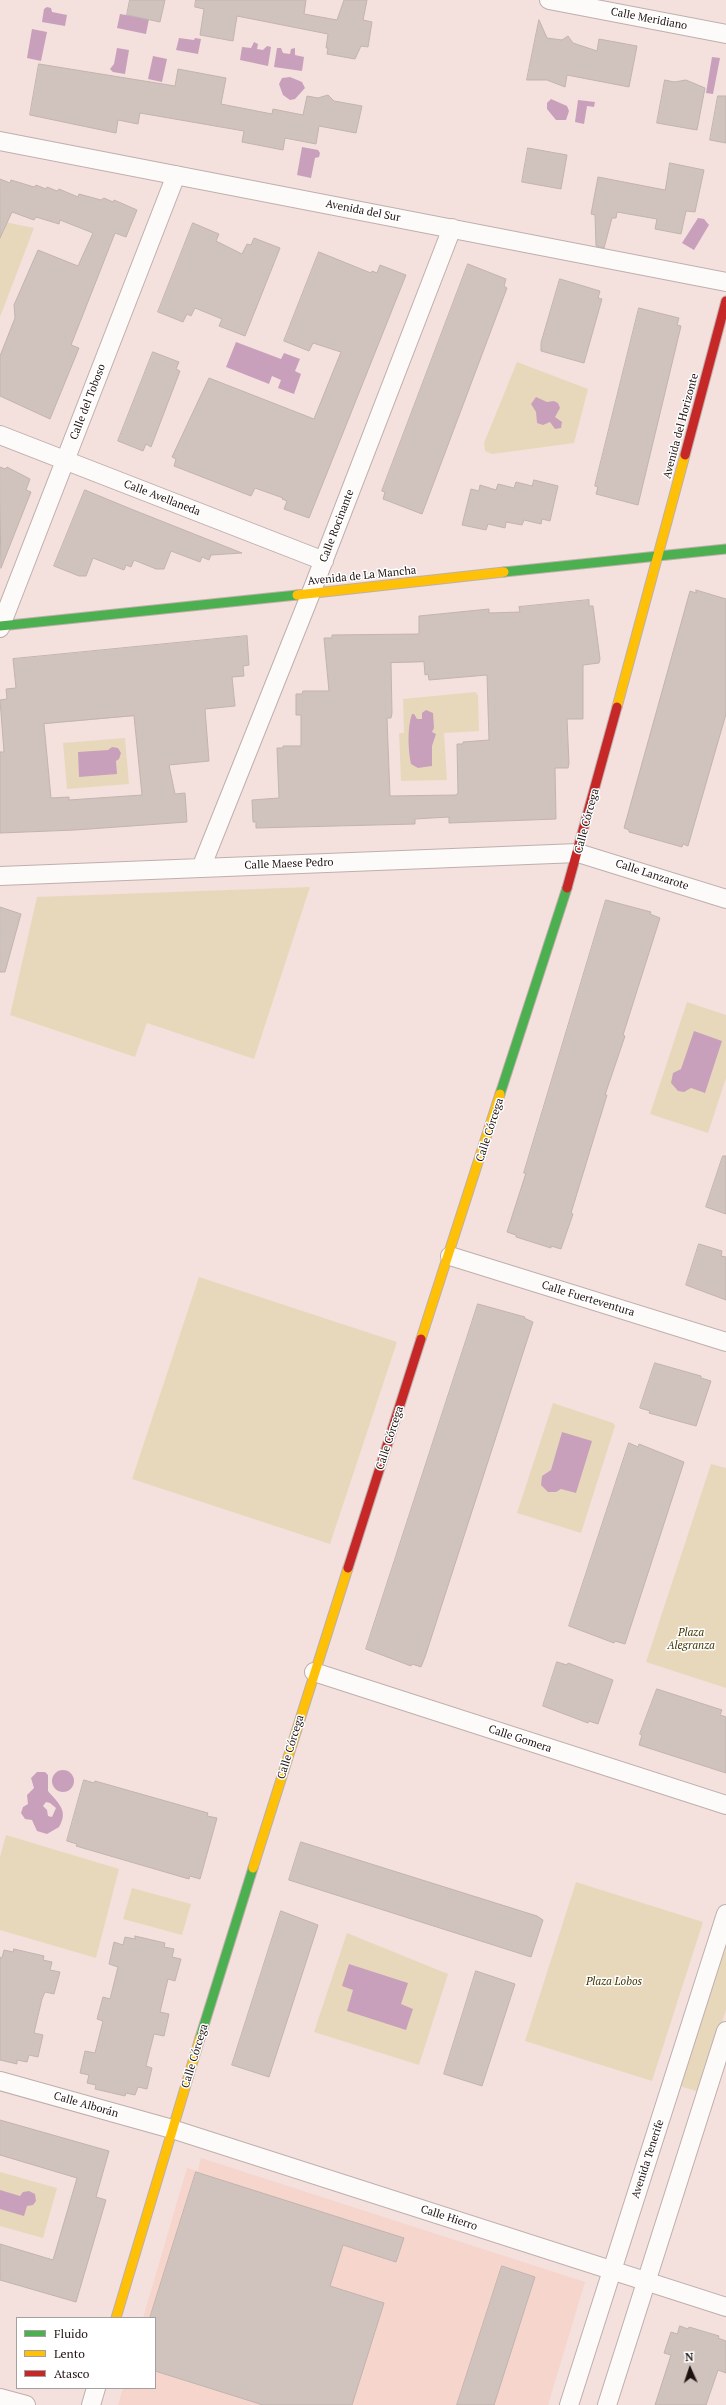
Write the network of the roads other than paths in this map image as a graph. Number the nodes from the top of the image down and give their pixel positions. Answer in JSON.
{"nodes":[{"id":1,"x":549,"y":0,"type":"edge"},
{"id":2,"x":726,"y":34,"type":"edge"},
{"id":3,"x":0,"y":141,"type":"edge"},
{"id":4,"x":176,"y":175,"type":"junction"},
{"id":5,"x":452,"y":228,"type":"junction"},
{"id":6,"x":726,"y":282,"type":"edge"},
{"id":7,"x":726,"y":301,"type":"edge"},
{"id":8,"x":0,"y":435,"type":"edge"},
{"id":9,"x":65,"y":460,"type":"junction"},
{"id":10,"x":726,"y":549,"type":"edge"},
{"id":11,"x":657,"y":556,"type":"junction"},
{"id":12,"x":324,"y":561,"type":"junction"},
{"id":13,"x":311,"y":593,"type":"junction"},
{"id":14,"x":0,"y":627,"type":"edge"},
{"id":15,"x":578,"y":853,"type":"junction"},
{"id":16,"x":201,"y":868,"type":"junction"},
{"id":17,"x":0,"y":876,"type":"edge"},
{"id":18,"x":726,"y":899,"type":"edge"},
{"id":19,"x":450,"y":1256,"type":"junction"},
{"id":20,"x":726,"y":1342,"type":"edge"},
{"id":21,"x":314,"y":1672,"type":"junction"},
{"id":22,"x":726,"y":1805,"type":"edge"},
{"id":23,"x":726,"y":1914,"type":"edge"},
{"id":24,"x":726,"y":2032,"type":"edge"},
{"id":25,"x":0,"y":2081,"type":"edge"},
{"id":26,"x":172,"y":2129,"type":"junction"},
{"id":27,"x":612,"y":2270,"type":"junction"},
{"id":28,"x":646,"y":2281,"type":"junction"},
{"id":29,"x":726,"y":2307,"type":"edge"},
{"id":30,"x":116,"y":2317,"type":"edge"},
{"id":31,"x":96,"y":2389,"type":"edge"},
{"id":32,"x":0,"y":2398,"type":"edge"},
{"id":33,"x":26,"y":2405,"type":"edge"},
{"id":34,"x":91,"y":2405,"type":"edge"},
{"id":35,"x":569,"y":2405,"type":"edge"},
{"id":36,"x":607,"y":2405,"type":"edge"}],
"edges":[{"from":1,"to":2,"type":"street","name":"Calle Meridiano"},
{"from":3,"to":4,"type":"street","name":"Avenida del Sur"},
{"from":4,"to":5,"type":"street","name":"Avenida del Sur"},
{"from":4,"to":9,"type":"street","name":"Calle del Toboso"},
{"from":5,"to":6,"type":"street","name":"Avenida del Sur"},
{"from":5,"to":12,"type":"street","name":"Calle Rocinante"},
{"from":7,"to":11,"type":"street","name":"Avenida del Horizonte"},
{"from":8,"to":9,"type":"street","name":"Calle Avellaneda"},
{"from":9,"to":12,"type":"street","name":"Calle Avellaneda"},
{"from":9,"to":14,"type":"street","name":"Calle del Toboso"},
{"from":10,"to":11,"type":"street","name":"Avenida de La Mancha"},
{"from":11,"to":13,"type":"street","name":"Avenida de La Mancha"},
{"from":11,"to":15,"type":"street","name":"Calle Córcega"},
{"from":12,"to":13,"type":"street","name":"Calle Rocinante"},
{"from":13,"to":14,"type":"street","name":"Avenida de La Mancha"},
{"from":13,"to":16,"type":"street","name":"Calle Rocinante"},
{"from":15,"to":16,"type":"street","name":"Calle Maese Pedro"},
{"from":15,"to":18,"type":"street","name":"Calle Lanzarote"},
{"from":15,"to":19,"type":"street","name":"Calle Córcega"},
{"from":16,"to":17,"type":"street","name":"Calle Maese Pedro"},
{"from":19,"to":20,"type":"street","name":"Calle Fuerteventura"},
{"from":19,"to":21,"type":"street","name":"Calle Córcega"},
{"from":21,"to":22,"type":"street","name":"Calle Gomera"},
{"from":21,"to":26,"type":"street","name":"Calle Córcega"},
{"from":23,"to":27,"type":"street","name":"Avenida Tenerife"},
{"from":24,"to":28,"type":"street"},
{"from":25,"to":26,"type":"street","name":"Calle Alborán"},
{"from":26,"to":27,"type":"street","name":"Calle Hierro"},
{"from":26,"to":30,"type":"street","name":"Calle Córcega"},
{"from":27,"to":28,"type":"street","name":"Calle Hierro"},
{"from":27,"to":35,"type":"street","name":"Avenida Tenerife"},
{"from":28,"to":29,"type":"street","name":"Calle Hierro"},
{"from":28,"to":36,"type":"street"},
{"from":31,"to":34,"type":"street"},
{"from":32,"to":33,"type":"street"}]}
